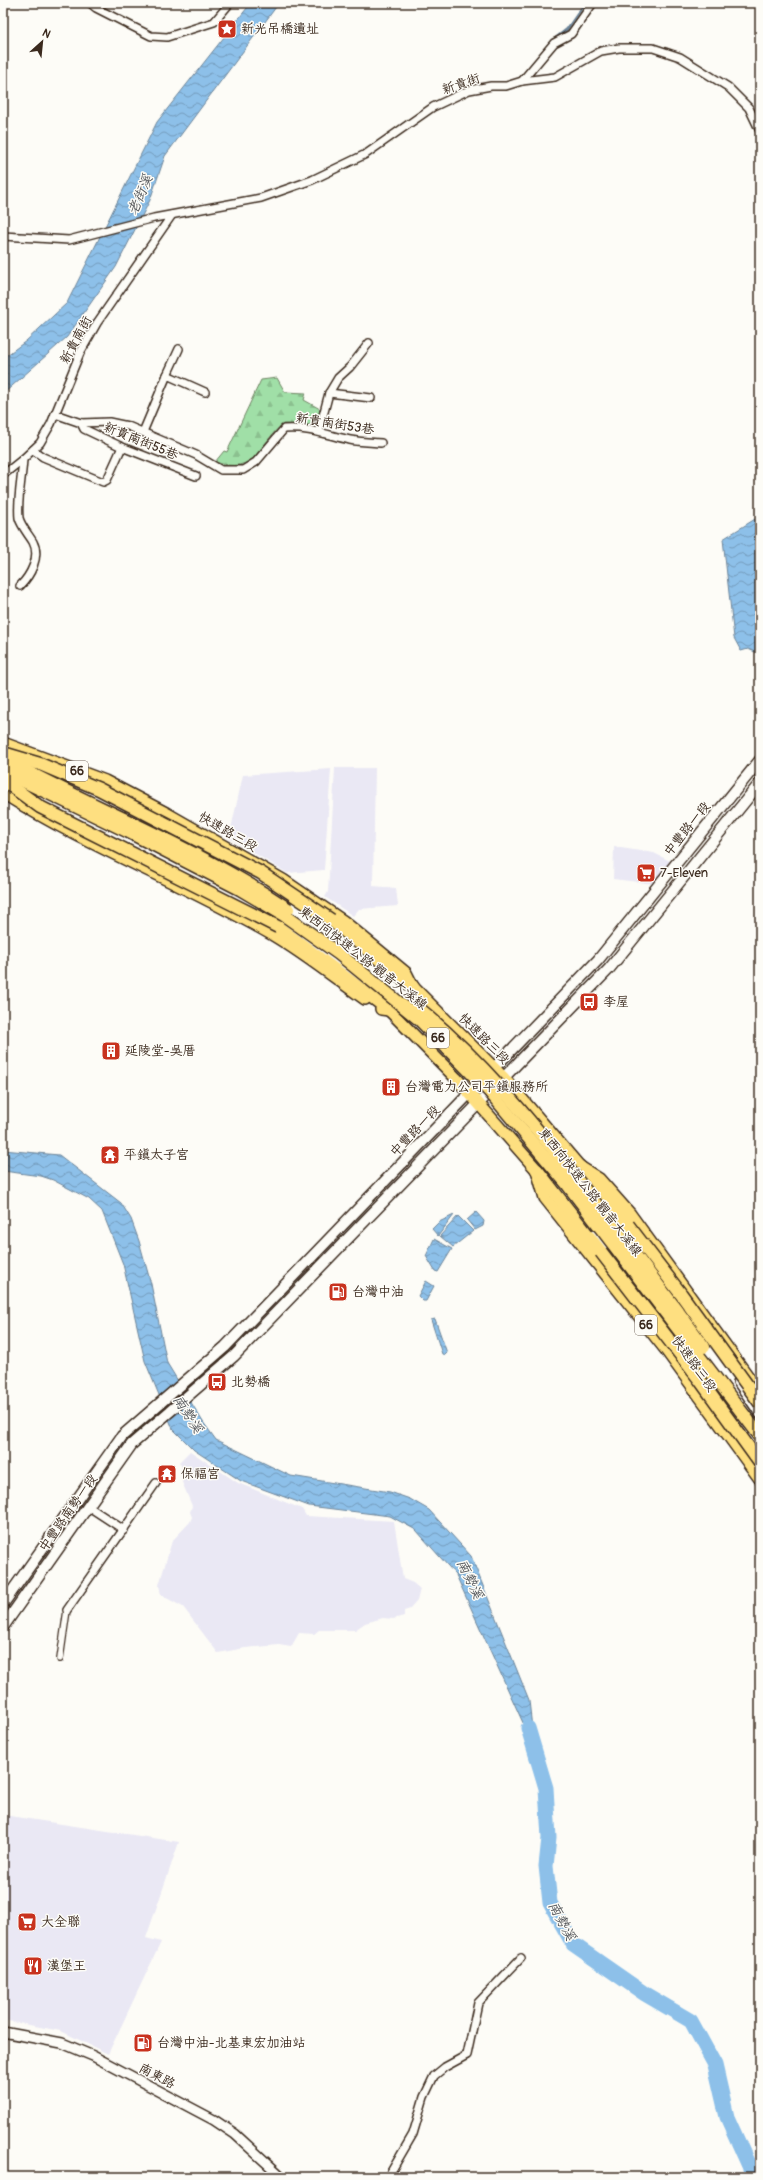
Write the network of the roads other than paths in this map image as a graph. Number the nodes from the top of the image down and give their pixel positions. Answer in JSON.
{"nodes":[{"id":1,"x":90,"y":3,"type":"edge"},
{"id":2,"x":230,"y":3,"type":"edge"},
{"id":3,"x":593,"y":3,"type":"edge"},
{"id":4,"x":522,"y":81,"type":"junction"},
{"id":5,"x":760,"y":131,"type":"edge"},
{"id":6,"x":172,"y":215,"type":"junction"},
{"id":7,"x":3,"y":236,"type":"edge"},
{"id":8,"x":369,"y":343,"type":"dead end"},
{"id":9,"x":179,"y":349,"type":"dead end"},
{"id":10,"x":167,"y":374,"type":"junction"},
{"id":11,"x":205,"y":392,"type":"dead end"},
{"id":12,"x":329,"y":393,"type":"junction"},
{"id":13,"x":371,"y":398,"type":"dead end"},
{"id":14,"x":55,"y":414,"type":"junction"},
{"id":15,"x":81,"y":423,"type":"junction"},
{"id":16,"x":319,"y":431,"type":"junction"},
{"id":17,"x":143,"y":432,"type":"junction"},
{"id":18,"x":381,"y":443,"type":"dead end"},
{"id":19,"x":122,"y":447,"type":"junction"},
{"id":20,"x":33,"y":450,"type":"junction"},
{"id":21,"x":23,"y":460,"type":"junction"},
{"id":22,"x":3,"y":475,"type":"edge"},
{"id":23,"x":196,"y":476,"type":"dead end"},
{"id":24,"x":20,"y":586,"type":"dead end"},
{"id":25,"x":3,"y":743,"type":"edge"},
{"id":26,"x":3,"y":753,"type":"edge"},
{"id":27,"x":3,"y":759,"type":"edge"},
{"id":28,"x":760,"y":760,"type":"edge"},
{"id":29,"x":3,"y":771,"type":"edge"},
{"id":30,"x":3,"y":780,"type":"edge"},
{"id":31,"x":760,"y":783,"type":"edge"},
{"id":32,"x":3,"y":784,"type":"edge"},
{"id":33,"x":3,"y":793,"type":"edge"},
{"id":34,"x":149,"y":804,"type":"junction"},
{"id":35,"x":143,"y":816,"type":"junction"},
{"id":36,"x":701,"y":832,"type":"junction"},
{"id":37,"x":713,"y":841,"type":"junction"},
{"id":38,"x":130,"y":843,"type":"junction"},
{"id":39,"x":125,"y":860,"type":"junction"},
{"id":40,"x":413,"y":987,"type":"junction"},
{"id":41,"x":389,"y":1010,"type":"junction"},
{"id":42,"x":493,"y":1067,"type":"junction"},
{"id":43,"x":504,"y":1078,"type":"junction"},
{"id":44,"x":469,"y":1092,"type":"junction"},
{"id":45,"x":479,"y":1103,"type":"junction"},
{"id":46,"x":580,"y":1167,"type":"junction"},
{"id":47,"x":537,"y":1170,"type":"junction"},
{"id":48,"x":709,"y":1320,"type":"junction"},
{"id":49,"x":699,"y":1327,"type":"junction"},
{"id":50,"x":680,"y":1340,"type":"junction"},
{"id":51,"x":666,"y":1350,"type":"junction"},
{"id":52,"x":185,"y":1380,"type":"junction"},
{"id":53,"x":193,"y":1391,"type":"junction"},
{"id":54,"x":760,"y":1392,"type":"edge"},
{"id":55,"x":760,"y":1404,"type":"edge"},
{"id":56,"x":152,"y":1409,"type":"junction"},
{"id":57,"x":760,"y":1414,"type":"edge"},
{"id":58,"x":160,"y":1420,"type":"junction"},
{"id":59,"x":760,"y":1424,"type":"edge"},
{"id":60,"x":760,"y":1436,"type":"edge"},
{"id":61,"x":760,"y":1449,"type":"edge"},
{"id":62,"x":760,"y":1463,"type":"edge"},
{"id":63,"x":760,"y":1479,"type":"edge"},
{"id":64,"x":156,"y":1483,"type":"dead end"},
{"id":65,"x":77,"y":1500,"type":"junction"},
{"id":66,"x":89,"y":1507,"type":"junction"},
{"id":67,"x":124,"y":1530,"type":"junction"},
{"id":68,"x":3,"y":1604,"type":"edge"},
{"id":69,"x":67,"y":1610,"type":"joint"},
{"id":70,"x":3,"y":1628,"type":"edge"},
{"id":71,"x":60,"y":1659,"type":"dead end"},
{"id":72,"x":521,"y":1958,"type":"dead end"},
{"id":73,"x":3,"y":2032,"type":"edge"},
{"id":74,"x":282,"y":2177,"type":"edge"},
{"id":75,"x":388,"y":2177,"type":"edge"}],
"edges":[{"from":1,"to":2,"type":"street"},
{"from":3,"to":4,"type":"street"},
{"from":4,"to":5,"type":"street","name":"新貴街"},
{"from":4,"to":6,"type":"street","name":"新貴街"},
{"from":6,"to":7,"type":"street","name":"新貴街"},
{"from":6,"to":14,"type":"street","name":"新貴南街"},
{"from":8,"to":12,"type":"street"},
{"from":9,"to":10,"type":"street"},
{"from":10,"to":11,"type":"street"},
{"from":10,"to":17,"type":"street"},
{"from":12,"to":13,"type":"street"},
{"from":12,"to":16,"type":"street"},
{"from":14,"to":15,"type":"street","name":"新貴南街53巷"},
{"from":14,"to":20,"type":"street","name":"新貴南街"},
{"from":15,"to":17,"type":"street","name":"新貴南街53巷"},
{"from":15,"to":19,"type":"street","name":"新貴南街55巷"},
{"from":16,"to":17,"type":"street","name":"新貴南街53巷"},
{"from":16,"to":18,"type":"street","name":"新貴南街53巷"},
{"from":19,"to":20,"type":"street"},
{"from":19,"to":23,"type":"street","name":"新貴南街55巷"},
{"from":20,"to":21,"type":"street","name":"新貴南街"},
{"from":21,"to":22,"type":"street","name":"新貴南街"},
{"from":21,"to":24,"type":"street"},
{"from":25,"to":34,"type":"main road","name":"快速路三段","number":"66"},
{"from":25,"to":35,"type":"street","name":"快速路三段"},
{"from":26,"to":40,"type":"highway","bridge":true},
{"from":27,"to":59,"type":"highway","name":"東西向快速公路 觀音大溪線","number":"66","bridge":true},
{"from":28,"to":36,"type":"main road","name":"中豐路一段"},
{"from":29,"to":60,"type":"highway","name":"東西向快速公路 觀音大溪線","number":"66","bridge":true},
{"from":30,"to":41,"type":"highway","bridge":true},
{"from":31,"to":37,"type":"main road","name":"中豐路一段"},
{"from":32,"to":38,"type":"street","name":"快速路三段"},
{"from":33,"to":39,"type":"main road","name":"快速路三段","number":"66"},
{"from":34,"to":35,"type":"street"},
{"from":34,"to":40,"type":"main road","name":"快速路三段","number":"66"},
{"from":35,"to":38,"type":"street"},
{"from":35,"to":40,"type":"street","name":"快速路三段"},
{"from":36,"to":37,"type":"main road"},
{"from":36,"to":42,"type":"main road","name":"中豐路一段"},
{"from":37,"to":43,"type":"main road","name":"中豐路一段"},
{"from":38,"to":39,"type":"street"},
{"from":38,"to":41,"type":"street","name":"快速路三段"},
{"from":39,"to":41,"type":"main road","name":"快速路三段","number":"66"},
{"from":40,"to":42,"type":"main road","name":"快速路三段","number":"66"},
{"from":41,"to":44,"type":"main road","name":"快速路三段","number":"66"},
{"from":42,"to":43,"type":"main road","name":"快速路三段","number":"66"},
{"from":42,"to":44,"type":"main road","name":"中豐路一段"},
{"from":43,"to":45,"type":"main road","name":"中豐路一段"},
{"from":43,"to":46,"type":"main road","name":"快速路三段","number":"66"},
{"from":44,"to":45,"type":"main road","name":"快速路三段","number":"66"},
{"from":44,"to":52,"type":"main road","name":"中豐路一段"},
{"from":45,"to":47,"type":"main road","name":"快速路三段","number":"66"},
{"from":45,"to":53,"type":"main road","name":"中豐路一段"},
{"from":46,"to":48,"type":"main road","name":"快速路三段","number":"66"},
{"from":46,"to":49,"type":"street","name":"快速路三段"},
{"from":46,"to":55,"type":"highway","bridge":true},
{"from":47,"to":50,"type":"street","name":"快速路三段"},
{"from":47,"to":51,"type":"main road","name":"快速路三段","number":"66"},
{"from":47,"to":62,"type":"highway","bridge":true},
{"from":48,"to":49,"type":"street"},
{"from":48,"to":54,"type":"main road","name":"快速路三段","number":"66"},
{"from":49,"to":50,"type":"street"},
{"from":49,"to":57,"type":"street","name":"快速路三段"},
{"from":50,"to":51,"type":"street"},
{"from":50,"to":61,"type":"street","name":"快速路三段"},
{"from":51,"to":63,"type":"main road","name":"快速路三段","number":"66"},
{"from":52,"to":53,"type":"main road"},
{"from":52,"to":56,"type":"main road"},
{"from":53,"to":58,"type":"main road"},
{"from":56,"to":58,"type":"main road"},
{"from":56,"to":65,"type":"main road","name":"中豐路南勢一段"},
{"from":58,"to":66,"type":"main road","name":"中豐路南勢一段"},
{"from":64,"to":67,"type":"street"},
{"from":65,"to":66,"type":"main road"},
{"from":65,"to":68,"type":"main road","name":"中豐路南勢一段"},
{"from":66,"to":67,"type":"street"},
{"from":66,"to":70,"type":"main road","name":"中豐路南勢一段"},
{"from":67,"to":69,"type":"street"},
{"from":69,"to":71,"type":"street"},
{"from":72,"to":75,"type":"street"},
{"from":73,"to":74,"type":"street","name":"南東路"}]}
